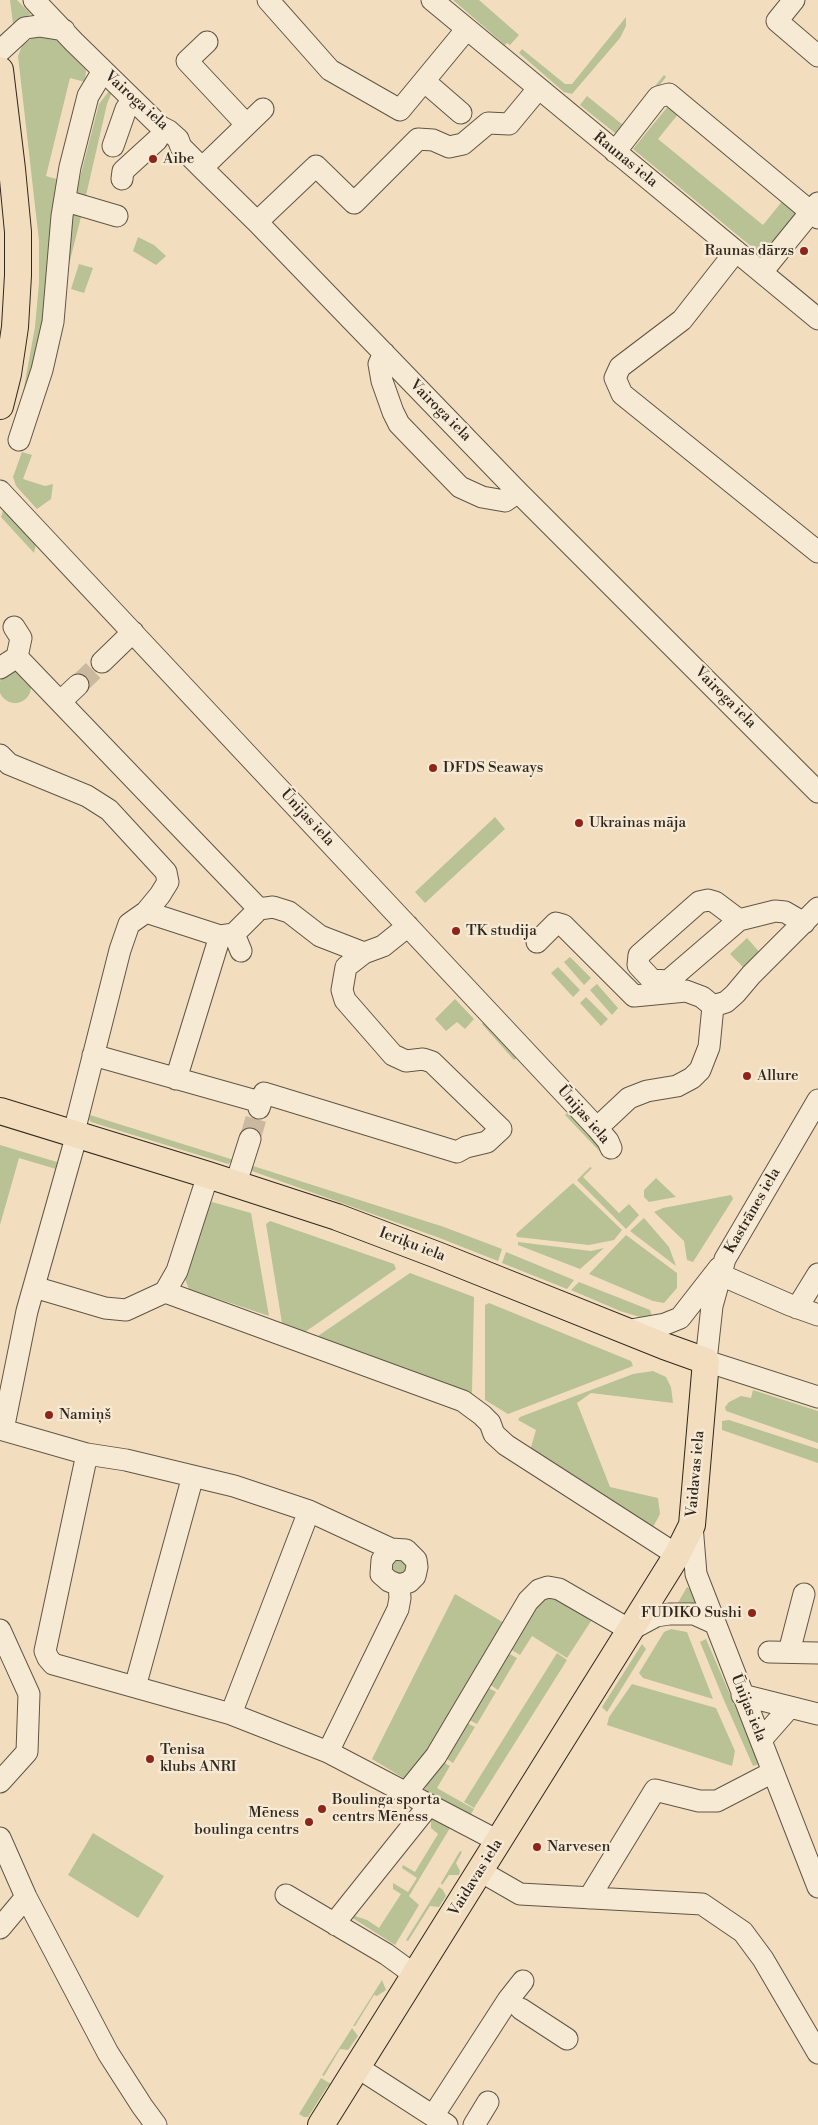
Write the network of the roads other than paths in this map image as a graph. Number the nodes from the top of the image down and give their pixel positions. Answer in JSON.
{"nodes":[{"id":1,"x":34,"y":0,"type":"edge"},
{"id":2,"x":268,"y":0,"type":"edge"},
{"id":3,"x":432,"y":0,"type":"edge"},
{"id":4,"x":794,"y":0,"type":"edge"},
{"id":5,"x":64,"y":30,"type":"junction"},
{"id":6,"x":466,"y":30,"type":"junction"},
{"id":7,"x":207,"y":42,"type":"dead end"},
{"id":8,"x":0,"y":51,"type":"edge"},
{"id":9,"x":818,"y":56,"type":"edge"},
{"id":10,"x":0,"y":70,"type":"edge"},
{"id":11,"x":104,"y":71,"type":"junction"},
{"id":12,"x":424,"y":81,"type":"junction"},
{"id":13,"x":538,"y":89,"type":"junction"},
{"id":14,"x":133,"y":100,"type":"junction"},
{"id":15,"x":263,"y":109,"type":"dead end"},
{"id":16,"x":461,"y":113,"type":"dead end"},
{"id":17,"x":246,"y":124,"type":"junction"},
{"id":18,"x":159,"y":134,"type":"junction"},
{"id":19,"x":113,"y":146,"type":"dead end"},
{"id":20,"x":615,"y":152,"type":"junction"},
{"id":21,"x":202,"y":168,"type":"junction"},
{"id":22,"x":122,"y":179,"type":"dead end"},
{"id":23,"x":66,"y":201,"type":"junction"},
{"id":24,"x":815,"y":211,"type":"edge"},
{"id":25,"x":117,"y":216,"type":"dead end"},
{"id":26,"x":257,"y":222,"type":"junction"},
{"id":27,"x":736,"y":252,"type":"junction"},
{"id":28,"x":762,"y":272,"type":"junction"},
{"id":29,"x":818,"y":319,"type":"edge"},
{"id":30,"x":384,"y":354,"type":"junction"},
{"id":31,"x":0,"y":406,"type":"edge"},
{"id":32,"x":20,"y":440,"type":"dead end"},
{"id":33,"x":0,"y":491,"type":"edge"},
{"id":34,"x":518,"y":492,"type":"junction"},
{"id":35,"x":818,"y":552,"type":"edge"},
{"id":36,"x":14,"y":627,"type":"dead end"},
{"id":37,"x":133,"y":632,"type":"junction"},
{"id":38,"x":8,"y":662,"type":"edge"},
{"id":39,"x":102,"y":662,"type":"tunnel mouth"},
{"id":40,"x":78,"y":685,"type":"tunnel mouth"},
{"id":41,"x":61,"y":701,"type":"junction"},
{"id":42,"x":0,"y":755,"type":"edge"},
{"id":43,"x":818,"y":792,"type":"edge"},
{"id":44,"x":259,"y":909,"type":"junction"},
{"id":45,"x":146,"y":912,"type":"junction"},
{"id":46,"x":811,"y":916,"type":"edge"},
{"id":47,"x":739,"y":920,"type":"dead end"},
{"id":48,"x":408,"y":926,"type":"junction"},
{"id":49,"x":231,"y":940,"type":"junction"},
{"id":50,"x":537,"y":942,"type":"dead end"},
{"id":51,"x":364,"y":953,"type":"junction"},
{"id":52,"x":713,"y":1006,"type":"junction"},
{"id":53,"x":93,"y":1054,"type":"junction"},
{"id":54,"x":176,"y":1079,"type":"junction"},
{"id":55,"x":818,"y":1100,"type":"edge"},
{"id":56,"x":0,"y":1112,"type":"edge"},
{"id":57,"x":597,"y":1128,"type":"junction"},
{"id":58,"x":76,"y":1133,"type":"junction"},
{"id":59,"x":250,"y":1139,"type":"tunnel mouth"},
{"id":60,"x":612,"y":1148,"type":"dead end"},
{"id":61,"x":208,"y":1174,"type":"junction"},
{"id":62,"x":236,"y":1183,"type":"junction"},
{"id":63,"x":723,"y":1267,"type":"junction"},
{"id":64,"x":818,"y":1274,"type":"edge"},
{"id":65,"x":34,"y":1286,"type":"junction"},
{"id":66,"x":165,"y":1292,"type":"junction"},
{"id":67,"x":797,"y":1308,"type":"junction"},
{"id":68,"x":818,"y":1315,"type":"edge"},
{"id":69,"x":626,"y":1331,"type":"junction"},
{"id":70,"x":706,"y":1361,"type":"junction"},
{"id":71,"x":818,"y":1397,"type":"edge"},
{"id":72,"x":1,"y":1429,"type":"edge"},
{"id":73,"x":88,"y":1454,"type":"junction"},
{"id":74,"x":193,"y":1476,"type":"junction"},
{"id":75,"x":309,"y":1511,"type":"junction"},
{"id":76,"x":692,"y":1525,"type":"junction"},
{"id":77,"x":677,"y":1555,"type":"junction"},
{"id":78,"x":804,"y":1594,"type":"dead end"},
{"id":79,"x":714,"y":1623,"type":"junction"},
{"id":80,"x":0,"y":1630,"type":"edge"},
{"id":81,"x":630,"y":1630,"type":"junction"},
{"id":82,"x":818,"y":1653,"type":"edge"},
{"id":83,"x":47,"y":1655,"type":"junction"},
{"id":84,"x":17,"y":1667,"type":"junction"},
{"id":85,"x":135,"y":1687,"type":"junction"},
{"id":86,"x":742,"y":1695,"type":"junction"},
{"id":87,"x":790,"y":1707,"type":"junction"},
{"id":88,"x":232,"y":1714,"type":"junction"},
{"id":89,"x":818,"y":1714,"type":"edge"},
{"id":90,"x":761,"y":1740,"type":"junction"},
{"id":91,"x":328,"y":1752,"type":"junction"},
{"id":92,"x":773,"y":1772,"type":"junction"},
{"id":93,"x":0,"y":1782,"type":"edge"},
{"id":94,"x":406,"y":1793,"type":"junction"},
{"id":95,"x":428,"y":1805,"type":"junction"},
{"id":96,"x":0,"y":1838,"type":"edge"},
{"id":97,"x":809,"y":1839,"type":"edge"},
{"id":98,"x":498,"y":1841,"type":"junction"},
{"id":99,"x":480,"y":1871,"type":"junction"},
{"id":100,"x":818,"y":1887,"type":"edge"},
{"id":101,"x":286,"y":1895,"type":"dead end"},
{"id":102,"x":26,"y":1897,"type":"junction"},
{"id":103,"x":589,"y":1898,"type":"junction"},
{"id":104,"x":336,"y":1925,"type":"junction"},
{"id":105,"x":0,"y":1928,"type":"edge"},
{"id":106,"x":415,"y":1975,"type":"junction"},
{"id":107,"x":523,"y":1981,"type":"dead end"},
{"id":108,"x":521,"y":2009,"type":"dead end"},
{"id":109,"x":567,"y":2039,"type":"dead end"},
{"id":110,"x":818,"y":2053,"type":"edge"},
{"id":111,"x":357,"y":2067,"type":"junction"},
{"id":112,"x":488,"y":2102,"type":"dead end"},
{"id":113,"x":440,"y":2120,"type":"edge"},
{"id":114,"x":156,"y":2125,"type":"edge"},
{"id":115,"x":321,"y":2125,"type":"edge"},
{"id":116,"x":474,"y":2125,"type":"edge"}],
"edges":[{"from":1,"to":5,"type":"street","name":"Vairoga iela"},
{"from":2,"to":12,"type":"street"},
{"from":3,"to":6,"type":"street","name":"Raunas iela"},
{"from":4,"to":9,"type":"street"},
{"from":5,"to":8,"type":"street"},
{"from":5,"to":11,"type":"street","name":"Vairoga iela"},
{"from":6,"to":12,"type":"street"},
{"from":6,"to":13,"type":"street","name":"Raunas iela"},
{"from":7,"to":17,"type":"street"},
{"from":10,"to":31,"type":"main road"},
{"from":11,"to":14,"type":"street","name":"Vairoga iela"},
{"from":11,"to":23,"type":"street"},
{"from":12,"to":16,"type":"street"},
{"from":13,"to":20,"type":"street","name":"Raunas iela"},
{"from":13,"to":26,"type":"street"},
{"from":14,"to":18,"type":"street","name":"Vairoga iela"},
{"from":14,"to":19,"type":"street"},
{"from":15,"to":17,"type":"street"},
{"from":17,"to":21,"type":"street"},
{"from":18,"to":21,"type":"street","name":"Vairoga iela"},
{"from":18,"to":22,"type":"street"},
{"from":20,"to":24,"type":"street"},
{"from":20,"to":27,"type":"street","name":"Raunas iela"},
{"from":21,"to":26,"type":"street","name":"Vairoga iela"},
{"from":23,"to":25,"type":"street"},
{"from":23,"to":32,"type":"street"},
{"from":24,"to":28,"type":"street"},
{"from":26,"to":30,"type":"street","name":"Vairoga iela"},
{"from":27,"to":28,"type":"street","name":"Raunas iela"},
{"from":27,"to":35,"type":"street"},
{"from":28,"to":29,"type":"street","name":"Raunas iela"},
{"from":30,"to":34,"type":"street","name":"Vairoga iela"},
{"from":30,"to":34,"type":"street"},
{"from":33,"to":37,"type":"street","name":"Ūnijas iela"},
{"from":34,"to":43,"type":"street","name":"Vairoga iela"},
{"from":36,"to":38,"type":"street"},
{"from":37,"to":39,"type":"street"},
{"from":37,"to":48,"type":"street","name":"Ūnijas iela"},
{"from":38,"to":41,"type":"street"},
{"from":40,"to":41,"type":"street"},
{"from":41,"to":44,"type":"street"},
{"from":42,"to":45,"type":"street"},
{"from":44,"to":49,"type":"street"},
{"from":44,"to":51,"type":"street"},
{"from":45,"to":49,"type":"street"},
{"from":45,"to":53,"type":"street"},
{"from":46,"to":47,"type":"street"},
{"from":46,"to":52,"type":"street"},
{"from":48,"to":51,"type":"street"},
{"from":48,"to":57,"type":"street","name":"Ūnijas iela"},
{"from":49,"to":54,"type":"street"},
{"from":50,"to":52,"type":"street"},
{"from":51,"to":54,"type":"street"},
{"from":52,"to":57,"type":"street"},
{"from":53,"to":54,"type":"street"},
{"from":53,"to":58,"type":"street"},
{"from":55,"to":63,"type":"street","name":"Kastrānes iela"},
{"from":56,"to":58,"type":"main road","name":"Ieriķu iela"},
{"from":57,"to":60,"type":"street","name":"Ūnijas iela"},
{"from":58,"to":61,"type":"main road","name":"Ieriķu iela"},
{"from":58,"to":65,"type":"street"},
{"from":59,"to":62,"type":"street"},
{"from":61,"to":62,"type":"main road","name":"Ieriķu iela"},
{"from":61,"to":66,"type":"street"},
{"from":62,"to":69,"type":"main road","name":"Ieriķu iela"},
{"from":63,"to":67,"type":"street"},
{"from":63,"to":69,"type":"street"},
{"from":63,"to":70,"type":"street","name":"Kastrānes iela"},
{"from":64,"to":67,"type":"street"},
{"from":65,"to":66,"type":"street"},
{"from":65,"to":72,"type":"street"},
{"from":66,"to":77,"type":"street"},
{"from":67,"to":68,"type":"street"},
{"from":69,"to":70,"type":"main road","name":"Ieriķu iela"},
{"from":70,"to":71,"type":"street","name":"Ieriķu iela"},
{"from":70,"to":76,"type":"main road","name":"Vaidavas iela"},
{"from":72,"to":73,"type":"street"},
{"from":73,"to":74,"type":"street"},
{"from":73,"to":83,"type":"street"},
{"from":74,"to":75,"type":"street"},
{"from":74,"to":85,"type":"street"},
{"from":75,"to":88,"type":"street"},
{"from":75,"to":91,"type":"street"},
{"from":76,"to":77,"type":"main road","name":"Vaidavas iela"},
{"from":76,"to":79,"type":"street","name":"Ūnijas iela"},
{"from":77,"to":81,"type":"main road","name":"Vaidavas iela"},
{"from":78,"to":82,"type":"street"},
{"from":79,"to":81,"type":"street","name":"Vaidavas iela"},
{"from":79,"to":86,"type":"street","name":"Ūnijas iela"},
{"from":80,"to":84,"type":"street"},
{"from":81,"to":94,"type":"street"},
{"from":81,"to":98,"type":"main road","name":"Vaidavas iela"},
{"from":83,"to":84,"type":"street"},
{"from":83,"to":85,"type":"street"},
{"from":84,"to":93,"type":"street"},
{"from":85,"to":88,"type":"street"},
{"from":86,"to":87,"type":"street"},
{"from":86,"to":90,"type":"street","name":"Ūnijas iela"},
{"from":87,"to":89,"type":"street"},
{"from":87,"to":90,"type":"street"},
{"from":88,"to":91,"type":"street"},
{"from":90,"to":92,"type":"street","name":"Ūnijas iela"},
{"from":91,"to":94,"type":"street"},
{"from":92,"to":97,"type":"street","name":"Ūnijas iela"},
{"from":92,"to":103,"type":"street"},
{"from":94,"to":95,"type":"street"},
{"from":95,"to":98,"type":"street"},
{"from":95,"to":104,"type":"street"},
{"from":96,"to":102,"type":"street"},
{"from":97,"to":100,"type":"street","name":"Ūnijas iela"},
{"from":98,"to":99,"type":"main road","name":"Vaidavas iela"},
{"from":99,"to":103,"type":"street"},
{"from":99,"to":106,"type":"main road","name":"Vaidavas iela"},
{"from":101,"to":104,"type":"street"},
{"from":102,"to":105,"type":"street"},
{"from":102,"to":114,"type":"street"},
{"from":103,"to":110,"type":"street"},
{"from":104,"to":106,"type":"street"},
{"from":106,"to":111,"type":"main road","name":"Vaidavas iela"},
{"from":107,"to":113,"type":"street"},
{"from":108,"to":109,"type":"street"},
{"from":111,"to":113,"type":"street"},
{"from":111,"to":115,"type":"main road","name":"Vaidavas iela"},
{"from":112,"to":116,"type":"street"}]}
